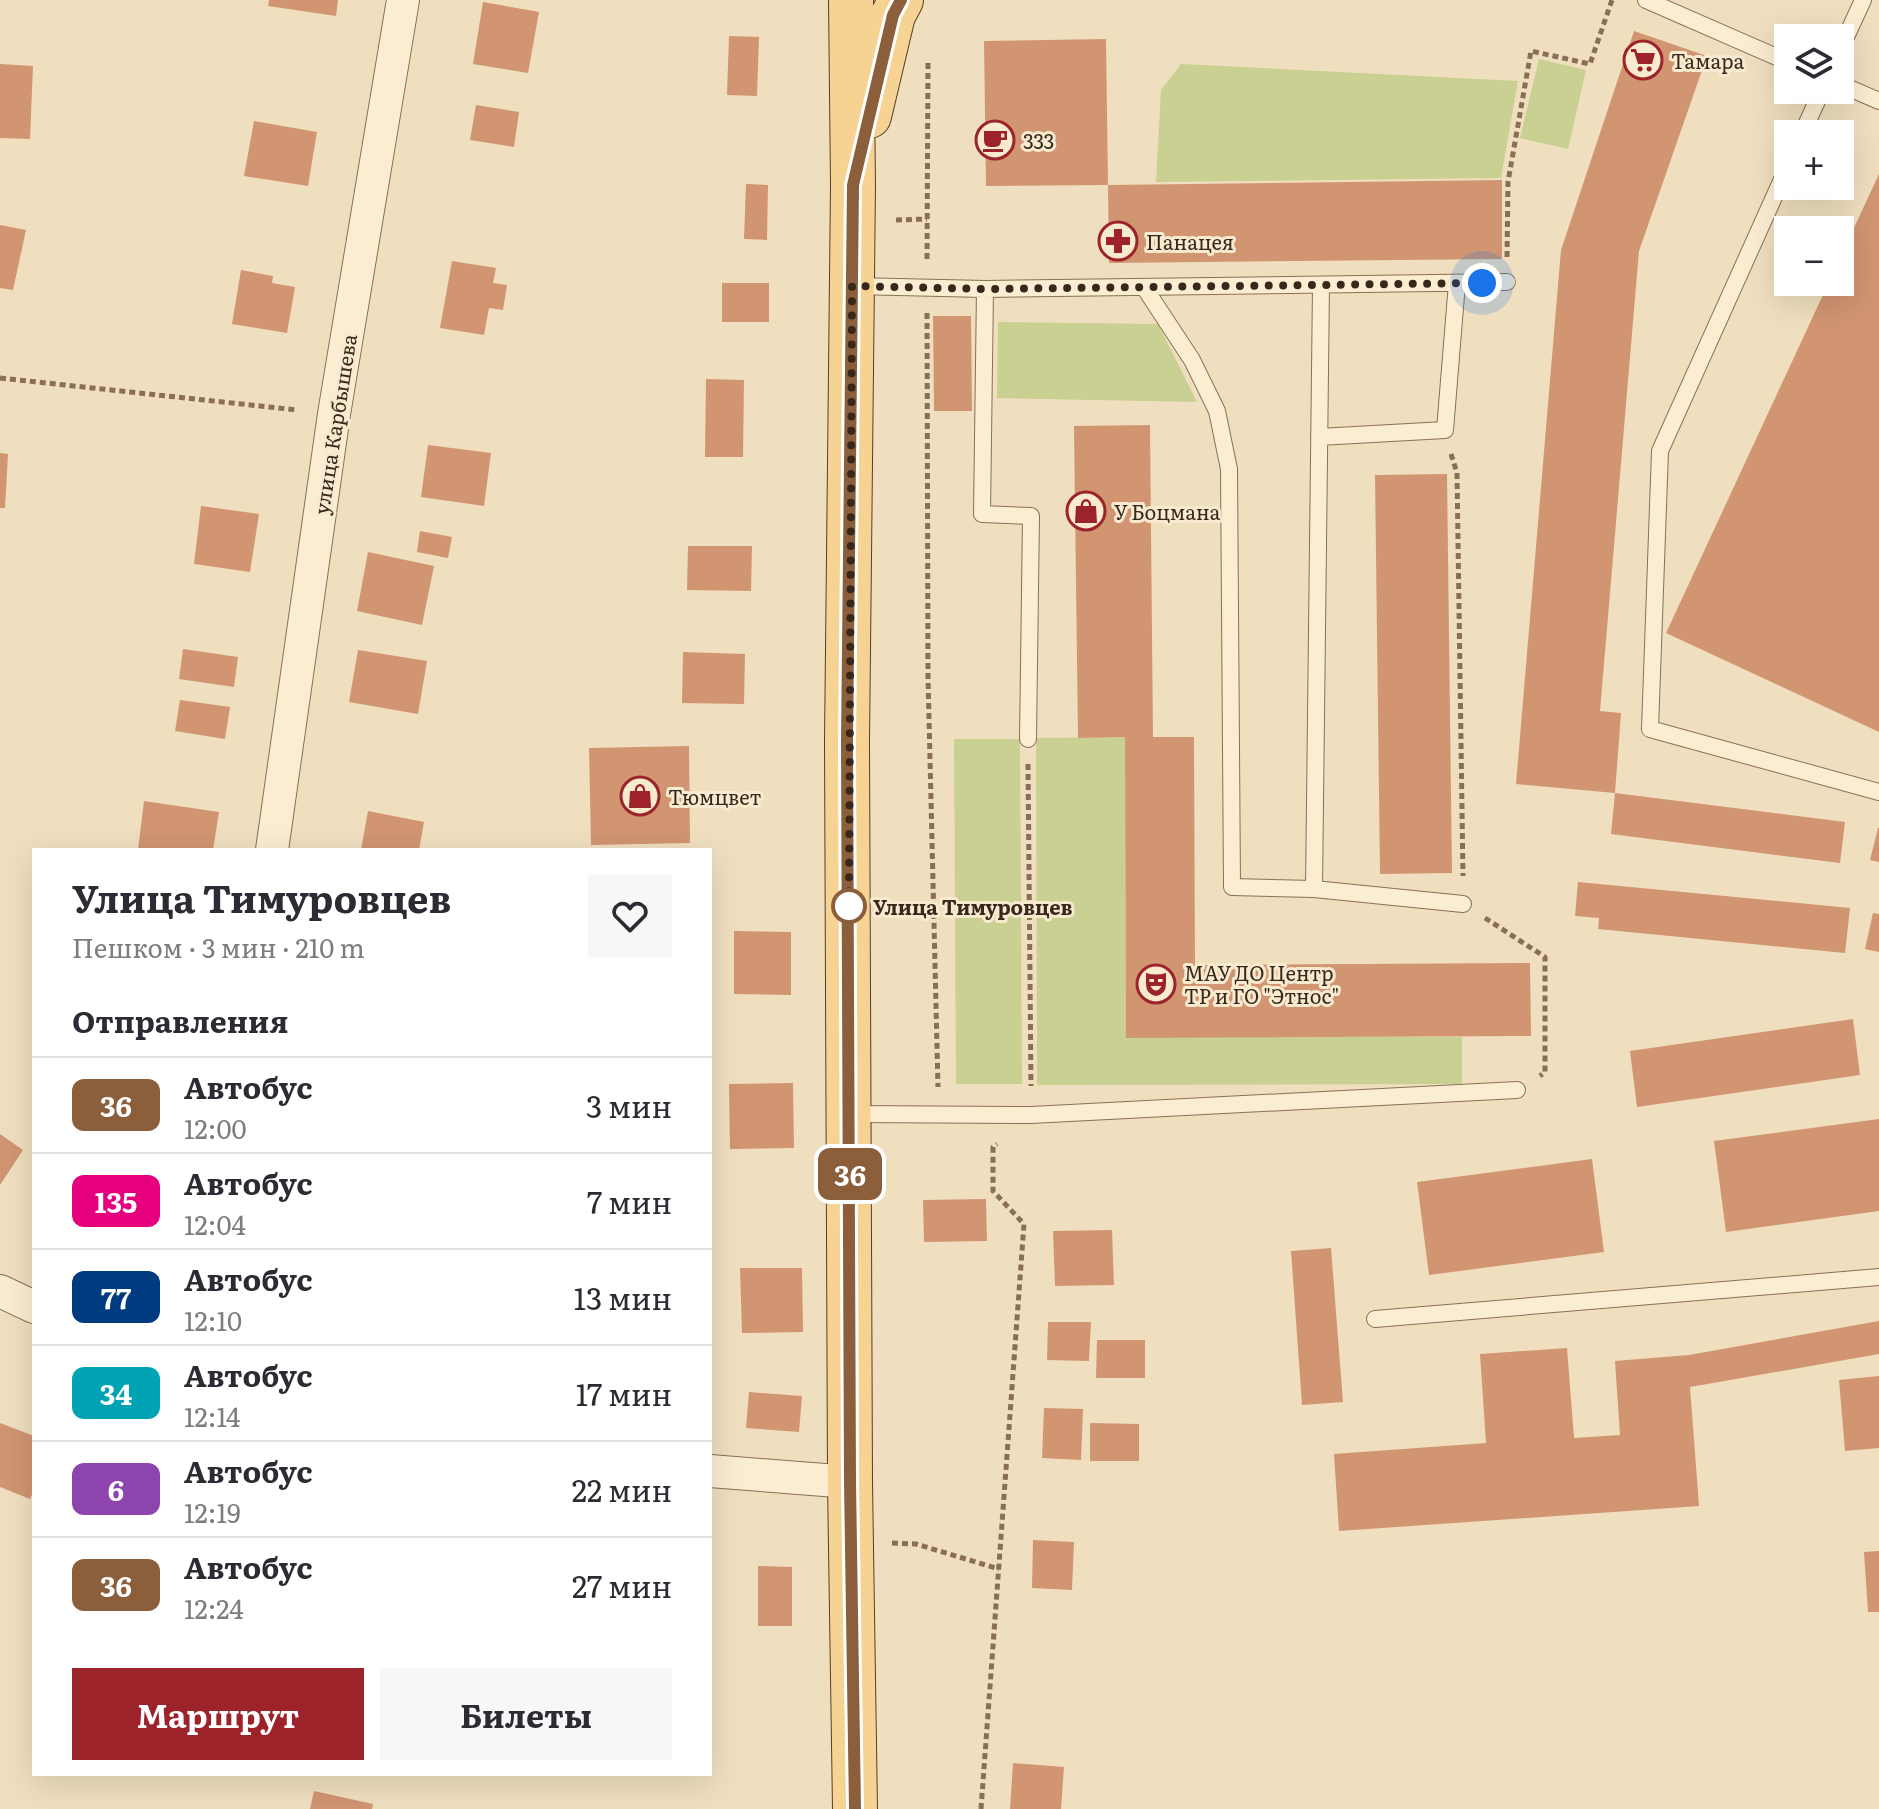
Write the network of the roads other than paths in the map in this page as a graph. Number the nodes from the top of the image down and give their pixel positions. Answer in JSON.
{"nodes":[{"id":1,"x":403,"y":0,"type":"edge"},
{"id":2,"x":851,"y":0,"type":"edge"},
{"id":3,"x":901,"y":0,"type":"edge"},
{"id":4,"x":1646,"y":0,"type":"edge"},
{"id":5,"x":1863,"y":0,"type":"edge"},
{"id":6,"x":1852,"y":24,"type":"edge"},
{"id":7,"x":1774,"y":56,"type":"edge"},
{"id":8,"x":1854,"y":90,"type":"edge"},
{"id":9,"x":1879,"y":101,"type":"edge"},
{"id":10,"x":853,"y":185,"type":"junction"},
{"id":11,"x":1774,"y":197,"type":"edge"},
{"id":12,"x":1507,"y":282,"type":"road end"},
{"id":13,"x":1457,"y":283,"type":"junction"},
{"id":14,"x":1321,"y":285,"type":"junction"},
{"id":15,"x":852,"y":286,"type":"junction"},
{"id":16,"x":1144,"y":287,"type":"junction"},
{"id":17,"x":985,"y":289,"type":"junction"},
{"id":18,"x":1319,"y":437,"type":"junction"},
{"id":19,"x":1028,"y":739,"type":"road end"},
{"id":20,"x":1879,"y":792,"type":"edge"},
{"id":21,"x":272,"y":848,"type":"edge"},
{"id":22,"x":1314,"y":889,"type":"junction"},
{"id":23,"x":1463,"y":904,"type":"road end"},
{"id":24,"x":1517,"y":1090,"type":"road end"},
{"id":25,"x":851,"y":1114,"type":"junction"},
{"id":26,"x":1879,"y":1277,"type":"edge"},
{"id":27,"x":0,"y":1291,"type":"edge"},
{"id":28,"x":32,"y":1306,"type":"edge"},
{"id":29,"x":1375,"y":1319,"type":"dead end"},
{"id":30,"x":712,"y":1471,"type":"edge"},
{"id":31,"x":850,"y":1482,"type":"junction"},
{"id":32,"x":855,"y":1809,"type":"edge"}],
"edges":[{"from":1,"to":21,"type":"street","name":"улица Карбышева"},
{"from":2,"to":10,"type":"main road"},
{"from":3,"to":10,"type":"main road"},
{"from":4,"to":7,"type":"lane"},
{"from":5,"to":6,"type":"lane"},
{"from":8,"to":9,"type":"lane"},
{"from":10,"to":15,"type":"main road"},
{"from":11,"to":20,"type":"lane"},
{"from":12,"to":13,"type":"lane"},
{"from":13,"to":14,"type":"lane"},
{"from":13,"to":18,"type":"lane"},
{"from":14,"to":16,"type":"lane"},
{"from":14,"to":18,"type":"lane"},
{"from":15,"to":17,"type":"lane"},
{"from":15,"to":25,"type":"main road"},
{"from":16,"to":17,"type":"lane"},
{"from":16,"to":22,"type":"lane"},
{"from":17,"to":19,"type":"lane"},
{"from":18,"to":22,"type":"lane"},
{"from":22,"to":23,"type":"lane"},
{"from":24,"to":25,"type":"lane"},
{"from":25,"to":31,"type":"main road"},
{"from":26,"to":29,"type":"lane"},
{"from":27,"to":28,"type":"street"},
{"from":30,"to":31,"type":"street"},
{"from":31,"to":32,"type":"main road"}]}
